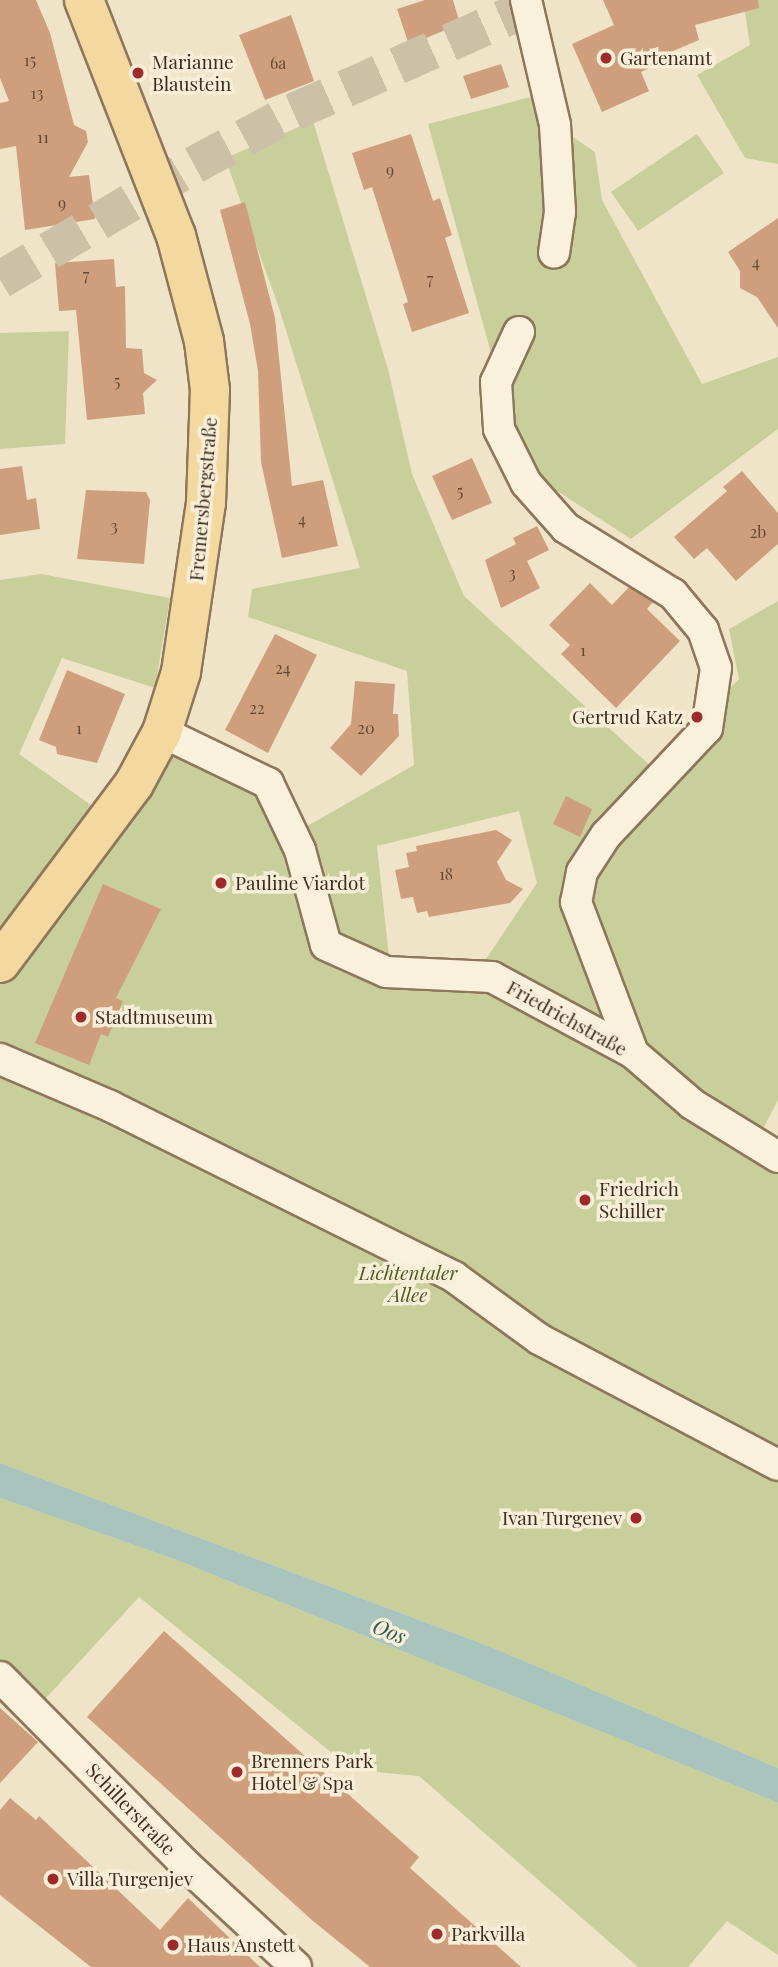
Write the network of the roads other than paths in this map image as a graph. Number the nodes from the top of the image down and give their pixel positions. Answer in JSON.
{"nodes":[{"id":1,"x":84,"y":0,"type":"edge"},
{"id":2,"x":526,"y":0,"type":"edge"},
{"id":3,"x":554,"y":253,"type":"dead end"},
{"id":4,"x":519,"y":332,"type":"dead end"},
{"id":5,"x":162,"y":732,"type":"junction"},
{"id":6,"x":0,"y":963,"type":"edge"},
{"id":7,"x":633,"y":1054,"type":"junction"},
{"id":8,"x":0,"y":1059,"type":"edge"},
{"id":9,"x":778,"y":1157,"type":"edge"},
{"id":10,"x":778,"y":1465,"type":"edge"},
{"id":11,"x":0,"y":1677,"type":"edge"},
{"id":12,"x":296,"y":1967,"type":"edge"}],
"edges":[{"from":1,"to":5,"type":"main road","name":"Fremersbergstraße"},
{"from":2,"to":3,"type":"street"},
{"from":4,"to":7,"type":"street"},
{"from":5,"to":6,"type":"main road","name":"Fremersbergstraße"},
{"from":5,"to":7,"type":"street","name":"Friedrichstraße"},
{"from":7,"to":9,"type":"street","name":"Friedrichstraße"},
{"from":8,"to":10,"type":"street"},
{"from":11,"to":12,"type":"street","name":"Schillerstraße"}]}
